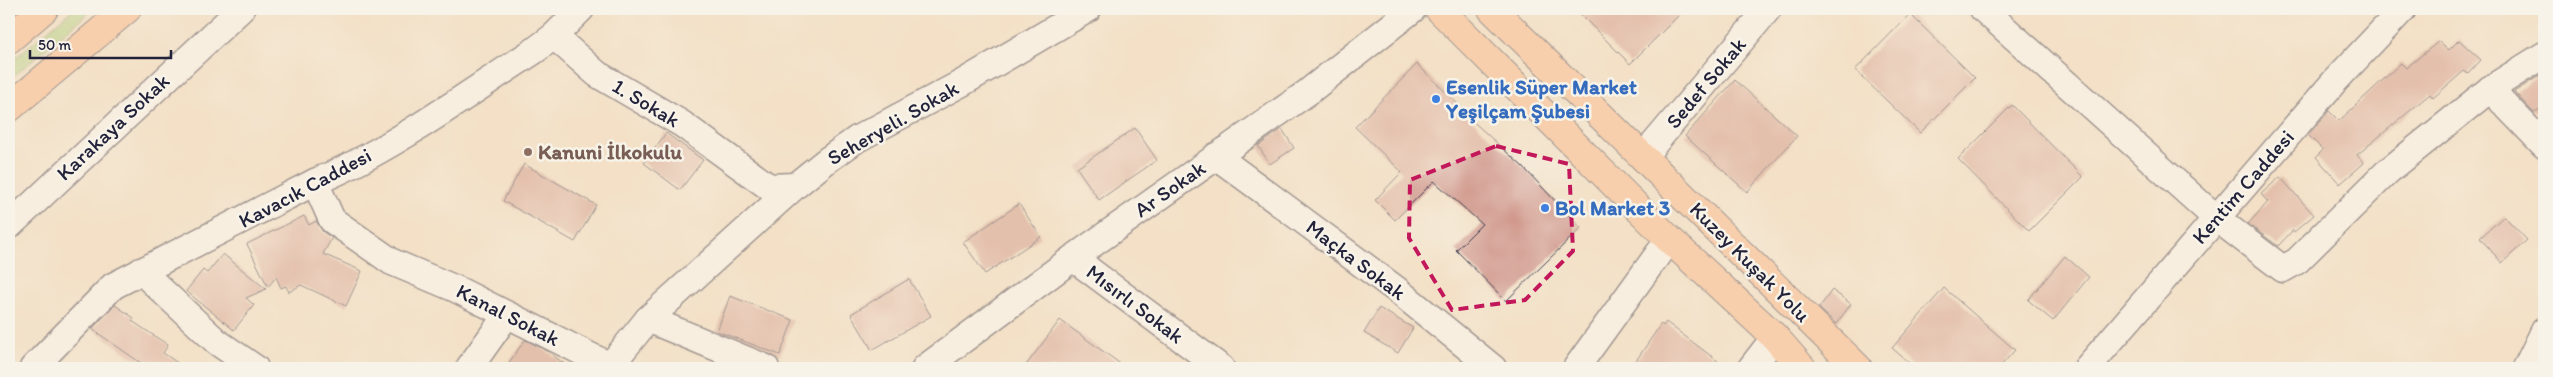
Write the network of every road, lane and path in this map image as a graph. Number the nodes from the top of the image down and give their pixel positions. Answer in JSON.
{"nodes":[{"id":1,"x":44,"y":9,"type":"edge"},
{"id":2,"x":127,"y":9,"type":"edge"},
{"id":3,"x":241,"y":9,"type":"edge"},
{"id":4,"x":581,"y":9,"type":"edge"},
{"id":5,"x":1088,"y":9,"type":"edge"},
{"id":6,"x":1413,"y":9,"type":"edge"},
{"id":7,"x":1439,"y":9,"type":"edge"},
{"id":8,"x":1492,"y":9,"type":"edge"},
{"id":9,"x":1768,"y":9,"type":"edge"},
{"id":10,"x":1983,"y":9,"type":"edge"},
{"id":11,"x":2403,"y":9,"type":"edge"},
{"id":12,"x":554,"y":36,"type":"junction"},
{"id":13,"x":9,"y":39,"type":"edge"},
{"id":14,"x":2544,"y":55,"type":"edge"},
{"id":15,"x":2490,"y":89,"type":"junction"},
{"id":16,"x":9,"y":108,"type":"edge"},
{"id":17,"x":2544,"y":145,"type":"edge"},
{"id":18,"x":1216,"y":156,"type":"junction"},
{"id":19,"x":1643,"y":156,"type":"junction"},
{"id":20,"x":315,"y":182,"type":"junction"},
{"id":21,"x":795,"y":186,"type":"junction"},
{"id":22,"x":2216,"y":218,"type":"junction"},
{"id":23,"x":9,"y":226,"type":"edge"},
{"id":24,"x":1669,"y":239,"type":"junction"},
{"id":25,"x":1073,"y":258,"type":"junction"},
{"id":26,"x":141,"y":271,"type":"junction"},
{"id":27,"x":506,"y":316,"type":"junction"},
{"id":28,"x":648,"y":319,"type":"junction"},
{"id":29,"x":2544,"y":331,"type":"edge"},
{"id":30,"x":1775,"y":337,"type":"junction"},
{"id":31,"x":33,"y":368,"type":"edge"},
{"id":32,"x":255,"y":368,"type":"edge"},
{"id":33,"x":469,"y":368,"type":"edge"},
{"id":34,"x":766,"y":368,"type":"edge"},
{"id":35,"x":925,"y":368,"type":"edge"},
{"id":36,"x":1221,"y":368,"type":"edge"},
{"id":37,"x":1493,"y":368,"type":"edge"},
{"id":38,"x":1576,"y":368,"type":"edge"},
{"id":39,"x":1752,"y":368,"type":"edge"},
{"id":40,"x":1802,"y":368,"type":"edge"},
{"id":41,"x":1858,"y":368,"type":"edge"},
{"id":42,"x":2086,"y":368,"type":"edge"},
{"id":43,"x":2526,"y":368,"type":"edge"}],
"edges":[{"from":1,"to":13,"type":"main road"},
{"from":2,"to":16,"type":"main road"},
{"from":3,"to":23,"type":"street","name":"Karakaya Sokak"},
{"from":4,"to":12,"type":"street","name":"Kavacık Caddesi"},
{"from":5,"to":21,"type":"street","name":"Seheryeli. Sokak"},
{"from":6,"to":18,"type":"street","name":"Ar Sokak"},
{"from":7,"to":24,"type":"main road","name":"Kuzey Kuşak Yolu"},
{"from":8,"to":19,"type":"main road","name":"Kuzey Kuşak Yolu"},
{"from":9,"to":19,"type":"street","name":"Sedef Sokak"},
{"from":10,"to":22,"type":"street"},
{"from":11,"to":22,"type":"street","name":"Kentim Caddesi"},
{"from":12,"to":20,"type":"street","name":"Kavacık Caddesi"},
{"from":12,"to":21,"type":"street","name":"1. Sokak"},
{"from":14,"to":15,"type":"street"},
{"from":15,"to":17,"type":"street"},
{"from":15,"to":22,"type":"street"},
{"from":18,"to":25,"type":"street","name":"Ar Sokak"},
{"from":18,"to":37,"type":"street","name":"Maçka Sokak"},
{"from":19,"to":41,"type":"main road","name":"Kuzey Kuşak Yolu"},
{"from":20,"to":26,"type":"street","name":"Kavacık Caddesi"},
{"from":20,"to":27,"type":"street","name":"Kanal Sokak"},
{"from":21,"to":28,"type":"street","name":"Seheryeli. Sokak"},
{"from":22,"to":42,"type":"street","name":"Kentim Caddesi"},
{"from":24,"to":30,"type":"main road","name":"Kuzey Kuşak Yolu"},
{"from":24,"to":38,"type":"street"},
{"from":25,"to":35,"type":"street","name":"Ar Sokak"},
{"from":25,"to":36,"type":"street","name":"Mısırlı Sokak"},
{"from":26,"to":31,"type":"street","name":"Kavacık Caddesi"},
{"from":26,"to":32,"type":"street"},
{"from":27,"to":28,"type":"street","name":"Kanal Sokak"},
{"from":27,"to":33,"type":"street"},
{"from":28,"to":34,"type":"street"},
{"from":29,"to":43,"type":"street"},
{"from":30,"to":39,"type":"street"},
{"from":30,"to":40,"type":"main road","name":"Kuzey Kuşak Yolu"}]}
